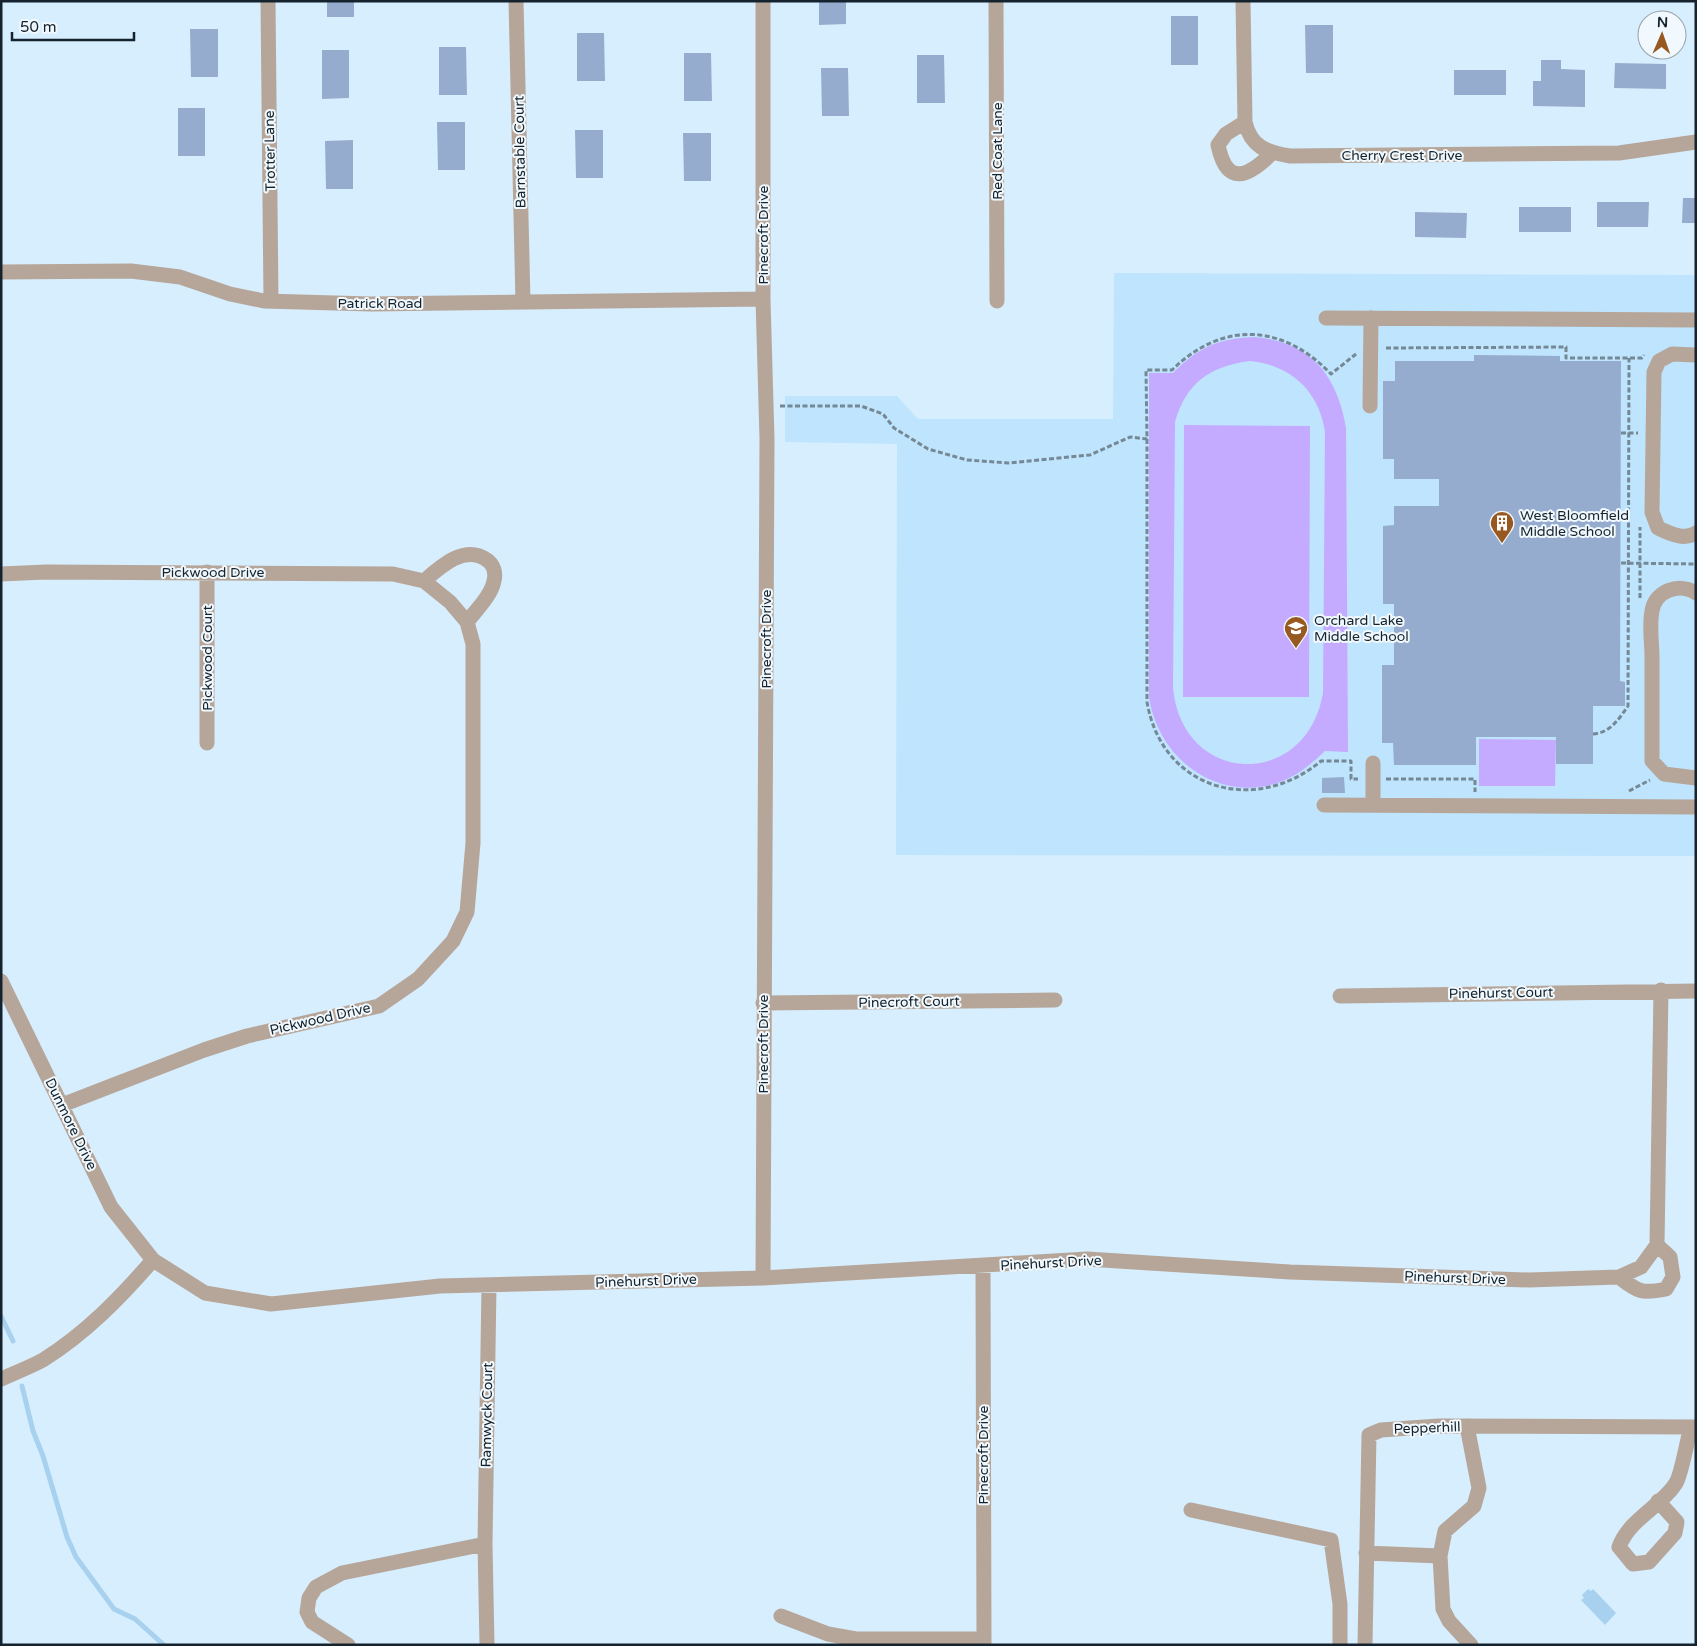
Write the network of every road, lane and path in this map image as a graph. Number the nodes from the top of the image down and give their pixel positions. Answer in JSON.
{"nodes":[{"id":1,"x":268,"y":1,"type":"edge"},
{"id":2,"x":516,"y":1,"type":"edge"},
{"id":3,"x":764,"y":1,"type":"edge"},
{"id":4,"x":996,"y":1,"type":"edge"},
{"id":5,"x":1244,"y":1,"type":"edge"},
{"id":6,"x":1245,"y":122,"type":"junction"},
{"id":7,"x":1696,"y":142,"type":"edge"},
{"id":8,"x":1272,"y":153,"type":"junction"},
{"id":9,"x":1,"y":272,"type":"edge"},
{"id":10,"x":763,"y":299,"type":"junction"},
{"id":11,"x":271,"y":301,"type":"junction"},
{"id":12,"x":997,"y":301,"type":"dead end"},
{"id":13,"x":523,"y":302,"type":"junction"},
{"id":14,"x":1326,"y":318,"type":"dead end"},
{"id":15,"x":1371,"y":318,"type":"junction"},
{"id":16,"x":1696,"y":320,"type":"edge"},
{"id":17,"x":1370,"y":349,"type":"junction"},
{"id":18,"x":1648,"y":352,"type":"dead end"},
{"id":19,"x":1696,"y":355,"type":"edge"},
{"id":20,"x":1629,"y":358,"type":"junction"},
{"id":21,"x":766,"y":406,"type":"junction"},
{"id":22,"x":1370,"y":406,"type":"dead end"},
{"id":23,"x":1147,"y":439,"type":"junction"},
{"id":24,"x":1696,"y":533,"type":"edge"},
{"id":25,"x":1621,"y":563,"type":"dead end"},
{"id":26,"x":1628,"y":563,"type":"junction"},
{"id":27,"x":1696,"y":564,"type":"edge"},
{"id":28,"x":207,"y":572,"type":"junction"},
{"id":29,"x":1,"y":574,"type":"edge"},
{"id":30,"x":424,"y":581,"type":"junction"},
{"id":31,"x":1696,"y":593,"type":"edge"},
{"id":32,"x":467,"y":622,"type":"junction"},
{"id":33,"x":1593,"y":734,"type":"dead end"},
{"id":34,"x":207,"y":743,"type":"dead end"},
{"id":35,"x":1373,"y":763,"type":"dead end"},
{"id":36,"x":1660,"y":770,"type":"junction"},
{"id":37,"x":1696,"y":778,"type":"edge"},
{"id":38,"x":1373,"y":779,"type":"junction"},
{"id":39,"x":1485,"y":793,"type":"dead end"},
{"id":40,"x":1624,"y":794,"type":"dead end"},
{"id":41,"x":1324,"y":805,"type":"dead end"},
{"id":42,"x":1373,"y":805,"type":"junction"},
{"id":43,"x":1696,"y":807,"type":"edge"},
{"id":44,"x":1,"y":981,"type":"edge"},
{"id":45,"x":1661,"y":990,"type":"junction"},
{"id":46,"x":1696,"y":991,"type":"edge"},
{"id":47,"x":1340,"y":996,"type":"dead end"},
{"id":48,"x":1055,"y":1000,"type":"dead end"},
{"id":49,"x":763,"y":1003,"type":"junction"},
{"id":50,"x":62,"y":1105,"type":"junction"},
{"id":51,"x":1657,"y":1245,"type":"junction"},
{"id":52,"x":153,"y":1260,"type":"junction"},
{"id":53,"x":983,"y":1266,"type":"junction"},
{"id":54,"x":1619,"y":1277,"type":"junction"},
{"id":55,"x":763,"y":1278,"type":"junction"},
{"id":56,"x":489,"y":1285,"type":"junction"},
{"id":57,"x":1,"y":1379,"type":"edge"},
{"id":58,"x":1467,"y":1426,"type":"junction"},
{"id":59,"x":1693,"y":1427,"type":"edge"},
{"id":60,"x":1658,"y":1501,"type":"dead end"},
{"id":61,"x":1190,"y":1510,"type":"dead end"},
{"id":62,"x":485,"y":1544,"type":"junction"},
{"id":63,"x":1366,"y":1553,"type":"junction"},
{"id":64,"x":1440,"y":1556,"type":"junction"},
{"id":65,"x":781,"y":1616,"type":"dead end"},
{"id":66,"x":984,"y":1642,"type":"edge"},
{"id":67,"x":348,"y":1645,"type":"edge"},
{"id":68,"x":486,"y":1645,"type":"edge"},
{"id":69,"x":1340,"y":1645,"type":"edge"},
{"id":70,"x":1365,"y":1645,"type":"edge"},
{"id":71,"x":1471,"y":1645,"type":"edge"}],
"edges":[{"from":1,"to":11,"type":"street","name":"Trotter Lane"},
{"from":2,"to":13,"type":"street","name":"Barnstable Court"},
{"from":3,"to":10,"type":"street","name":"Pinecroft Drive"},
{"from":4,"to":12,"type":"street","name":"Red Coat Lane"},
{"from":5,"to":6,"type":"street","name":"Cherry Crest Drive"},
{"from":6,"to":8,"type":"street","name":"Cherry Crest Drive"},
{"from":6,"to":8,"type":"street"},
{"from":7,"to":8,"type":"street","name":"Cherry Crest Drive"},
{"from":9,"to":11,"type":"street","name":"Patrick Road"},
{"from":10,"to":13,"type":"street","name":"Patrick Road"},
{"from":10,"to":21,"type":"street","name":"Pinecroft Drive"},
{"from":11,"to":13,"type":"street","name":"Patrick Road"},
{"from":14,"to":15,"type":"street"},
{"from":15,"to":16,"type":"street"},
{"from":15,"to":17,"type":"street"},
{"from":17,"to":20,"type":"path"},
{"from":17,"to":22,"type":"street"},
{"from":17,"to":23,"type":"path"},
{"from":18,"to":20,"type":"path"},
{"from":19,"to":24,"type":"street"},
{"from":20,"to":26,"type":"path"},
{"from":21,"to":23,"type":"path"},
{"from":21,"to":49,"type":"street","name":"Pinecroft Drive"},
{"from":23,"to":38,"type":"path"},
{"from":25,"to":26,"type":"path"},
{"from":26,"to":27,"type":"path"},
{"from":26,"to":33,"type":"path"},
{"from":28,"to":29,"type":"street","name":"Pickwood Drive"},
{"from":28,"to":30,"type":"street","name":"Pickwood Drive"},
{"from":28,"to":34,"type":"street","name":"Pickwood Court"},
{"from":30,"to":32,"type":"street","name":"Pickwood Drive"},
{"from":30,"to":32,"type":"street"},
{"from":31,"to":36,"type":"street"},
{"from":32,"to":50,"type":"street","name":"Pickwood Drive"},
{"from":35,"to":38,"type":"street"},
{"from":36,"to":37,"type":"street"},
{"from":36,"to":40,"type":"path"},
{"from":38,"to":39,"type":"path"},
{"from":38,"to":42,"type":"street"},
{"from":41,"to":42,"type":"street"},
{"from":42,"to":43,"type":"street"},
{"from":44,"to":50,"type":"street","name":"Dunmore Drive"},
{"from":45,"to":46,"type":"street"},
{"from":45,"to":47,"type":"street","name":"Pinehurst Court"},
{"from":45,"to":51,"type":"street"},
{"from":48,"to":49,"type":"street","name":"Pinecroft Court"},
{"from":49,"to":55,"type":"street","name":"Pinecroft Drive"},
{"from":50,"to":52,"type":"street","name":"Dunmore Drive"},
{"from":51,"to":54,"type":"street","name":"Pinehurst Drive"},
{"from":51,"to":54,"type":"street"},
{"from":52,"to":56,"type":"street","name":"Pinehurst Drive"},
{"from":52,"to":57,"type":"street"},
{"from":53,"to":54,"type":"street","name":"Pinehurst Drive"},
{"from":53,"to":55,"type":"street","name":"Pinehurst Drive"},
{"from":53,"to":66,"type":"street","name":"Pinecroft Drive"},
{"from":55,"to":56,"type":"street","name":"Pinehurst Drive"},
{"from":56,"to":62,"type":"street","name":"Ramwyck Court"},
{"from":58,"to":59,"type":"street","name":"Pepperhill"},
{"from":58,"to":63,"type":"street","name":"Pepperhill"},
{"from":58,"to":64,"type":"street"},
{"from":59,"to":60,"type":"street"},
{"from":61,"to":69,"type":"street"},
{"from":62,"to":67,"type":"street"},
{"from":62,"to":68,"type":"street","name":"Ramwyck Court"},
{"from":63,"to":64,"type":"street"},
{"from":63,"to":70,"type":"street","name":"Pepperhill"},
{"from":64,"to":71,"type":"street"},
{"from":65,"to":66,"type":"street"}]}
